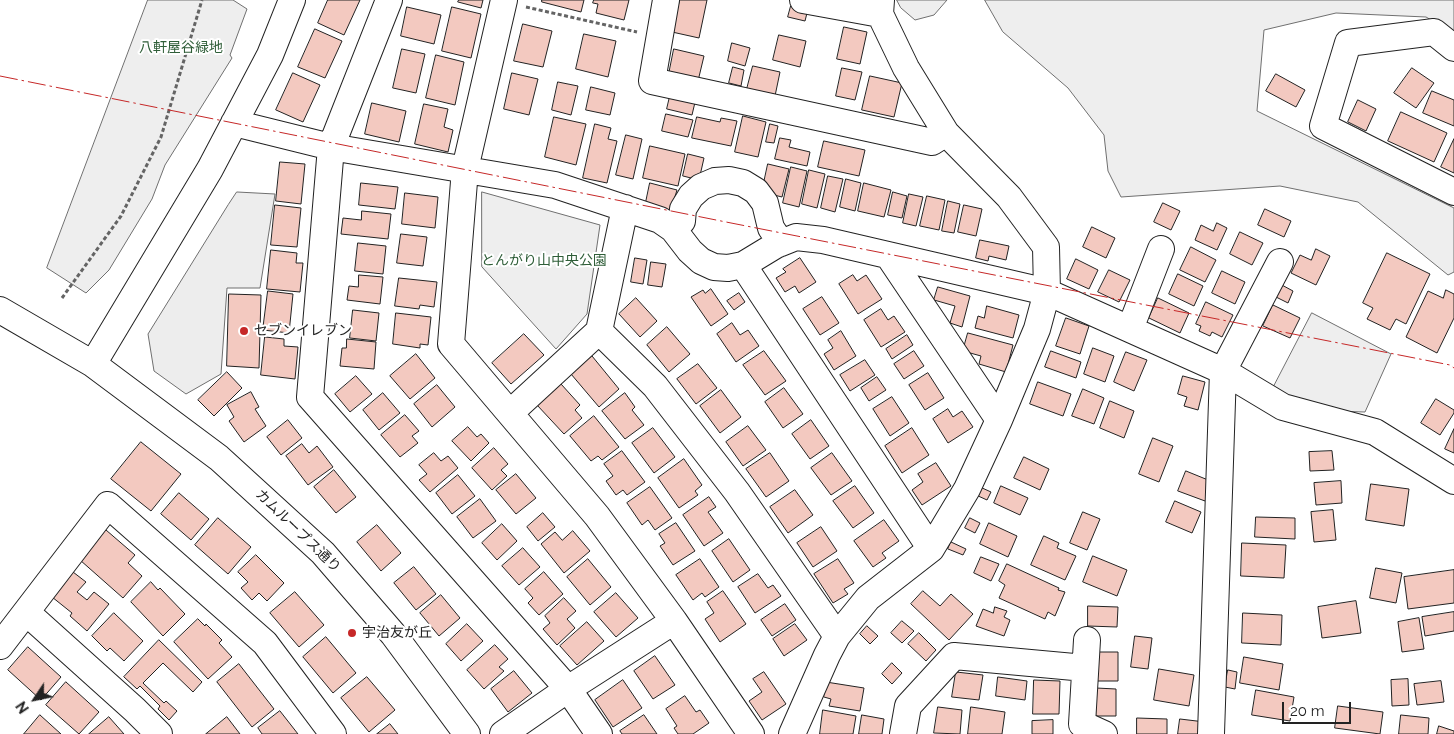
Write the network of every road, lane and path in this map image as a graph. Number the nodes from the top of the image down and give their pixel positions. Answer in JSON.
{"nodes":[{"id":1,"x":202,"y":0,"type":"edge"},
{"id":2,"x":292,"y":0,"type":"edge"},
{"id":3,"x":389,"y":0,"type":"edge"},
{"id":4,"x":666,"y":0,"type":"edge"},
{"id":5,"x":803,"y":0,"type":"edge"},
{"id":6,"x":504,"y":1,"type":"edge"},
{"id":7,"x":881,"y":7,"type":"edge"},
{"id":8,"x":660,"y":37,"type":"junction"},
{"id":9,"x":1454,"y":48,"type":"edge"},
{"id":10,"x":234,"y":123,"type":"junction"},
{"id":11,"x":946,"y":133,"type":"junction"},
{"id":12,"x":330,"y":147,"type":"junction"},
{"id":13,"x":465,"y":169,"type":"junction"},
{"id":14,"x":1454,"y":192,"type":"edge"},
{"id":15,"x":625,"y":208,"type":"junction"},
{"id":16,"x":673,"y":229,"type":"junction"},
{"id":17,"x":781,"y":243,"type":"junction"},
{"id":18,"x":1161,"y":249,"type":"dead end"},
{"id":19,"x":888,"y":255,"type":"junction"},
{"id":20,"x":1280,"y":262,"type":"dead end"},
{"id":21,"x":743,"y":265,"type":"junction"},
{"id":22,"x":1047,"y":292,"type":"junction"},
{"id":23,"x":62,"y":298,"type":"dead end"},
{"id":24,"x":0,"y":310,"type":"edge"},
{"id":25,"x":1130,"y":329,"type":"junction"},
{"id":26,"x":600,"y":331,"type":"junction"},
{"id":27,"x":93,"y":364,"type":"junction"},
{"id":28,"x":1223,"y":371,"type":"junction"},
{"id":29,"x":510,"y":413,"type":"junction"},
{"id":30,"x":999,"y":420,"type":"junction"},
{"id":31,"x":1454,"y":481,"type":"edge"},
{"id":32,"x":930,"y":549,"type":"junction"},
{"id":33,"x":26,"y":612,"type":"junction"},
{"id":34,"x":674,"y":621,"type":"junction"},
{"id":35,"x":838,"y":636,"type":"junction"},
{"id":36,"x":1087,"y":640,"type":"dead end"},
{"id":37,"x":0,"y":646,"type":"edge"},
{"id":38,"x":1085,"y":668,"type":"junction"},
{"id":39,"x":568,"y":689,"type":"junction"},
{"id":40,"x":159,"y":734,"type":"edge"},
{"id":41,"x":333,"y":734,"type":"edge"},
{"id":42,"x":467,"y":734,"type":"edge"},
{"id":43,"x":503,"y":734,"type":"edge"},
{"id":44,"x":598,"y":734,"type":"edge"},
{"id":45,"x":751,"y":734,"type":"edge"},
{"id":46,"x":792,"y":734,"type":"edge"},
{"id":47,"x":903,"y":734,"type":"edge"},
{"id":48,"x":1104,"y":734,"type":"edge"},
{"id":49,"x":1211,"y":734,"type":"edge"}],
"edges":[{"from":1,"to":23,"type":"path"},
{"from":2,"to":10,"type":"street"},
{"from":3,"to":12,"type":"street"},
{"from":4,"to":8,"type":"street"},
{"from":5,"to":7,"type":"street"},
{"from":6,"to":8,"type":"path"},
{"from":6,"to":13,"type":"street"},
{"from":7,"to":11,"type":"street"},
{"from":8,"to":11,"type":"street"},
{"from":9,"to":14,"type":"street"},
{"from":10,"to":12,"type":"street"},
{"from":10,"to":27,"type":"street"},
{"from":11,"to":22,"type":"street"},
{"from":12,"to":13,"type":"street"},
{"from":12,"to":39,"type":"street"},
{"from":13,"to":15,"type":"street"},
{"from":13,"to":29,"type":"street"},
{"from":15,"to":16,"type":"street"},
{"from":15,"to":26,"type":"street"},
{"from":16,"to":17,"type":"street"},
{"from":16,"to":21,"type":"street"},
{"from":17,"to":19,"type":"street"},
{"from":17,"to":21,"type":"street"},
{"from":18,"to":25,"type":"street"},
{"from":19,"to":22,"type":"street"},
{"from":19,"to":30,"type":"street"},
{"from":20,"to":28,"type":"street"},
{"from":21,"to":32,"type":"street"},
{"from":22,"to":25,"type":"street"},
{"from":22,"to":30,"type":"street"},
{"from":24,"to":27,"type":"street","name":"カムループス通り"},
{"from":25,"to":28,"type":"street"},
{"from":26,"to":29,"type":"street"},
{"from":26,"to":35,"type":"street"},
{"from":27,"to":42,"type":"street","name":"カムループス通り"},
{"from":28,"to":31,"type":"street"},
{"from":28,"to":49,"type":"street"},
{"from":29,"to":34,"type":"street"},
{"from":30,"to":32,"type":"street"},
{"from":32,"to":35,"type":"street"},
{"from":33,"to":37,"type":"street"},
{"from":33,"to":40,"type":"street"},
{"from":33,"to":41,"type":"street"},
{"from":34,"to":39,"type":"street"},
{"from":34,"to":45,"type":"street"},
{"from":35,"to":46,"type":"street"},
{"from":36,"to":38,"type":"street"},
{"from":38,"to":47,"type":"street"},
{"from":38,"to":48,"type":"street"},
{"from":39,"to":43,"type":"street"},
{"from":39,"to":44,"type":"street"}]}
